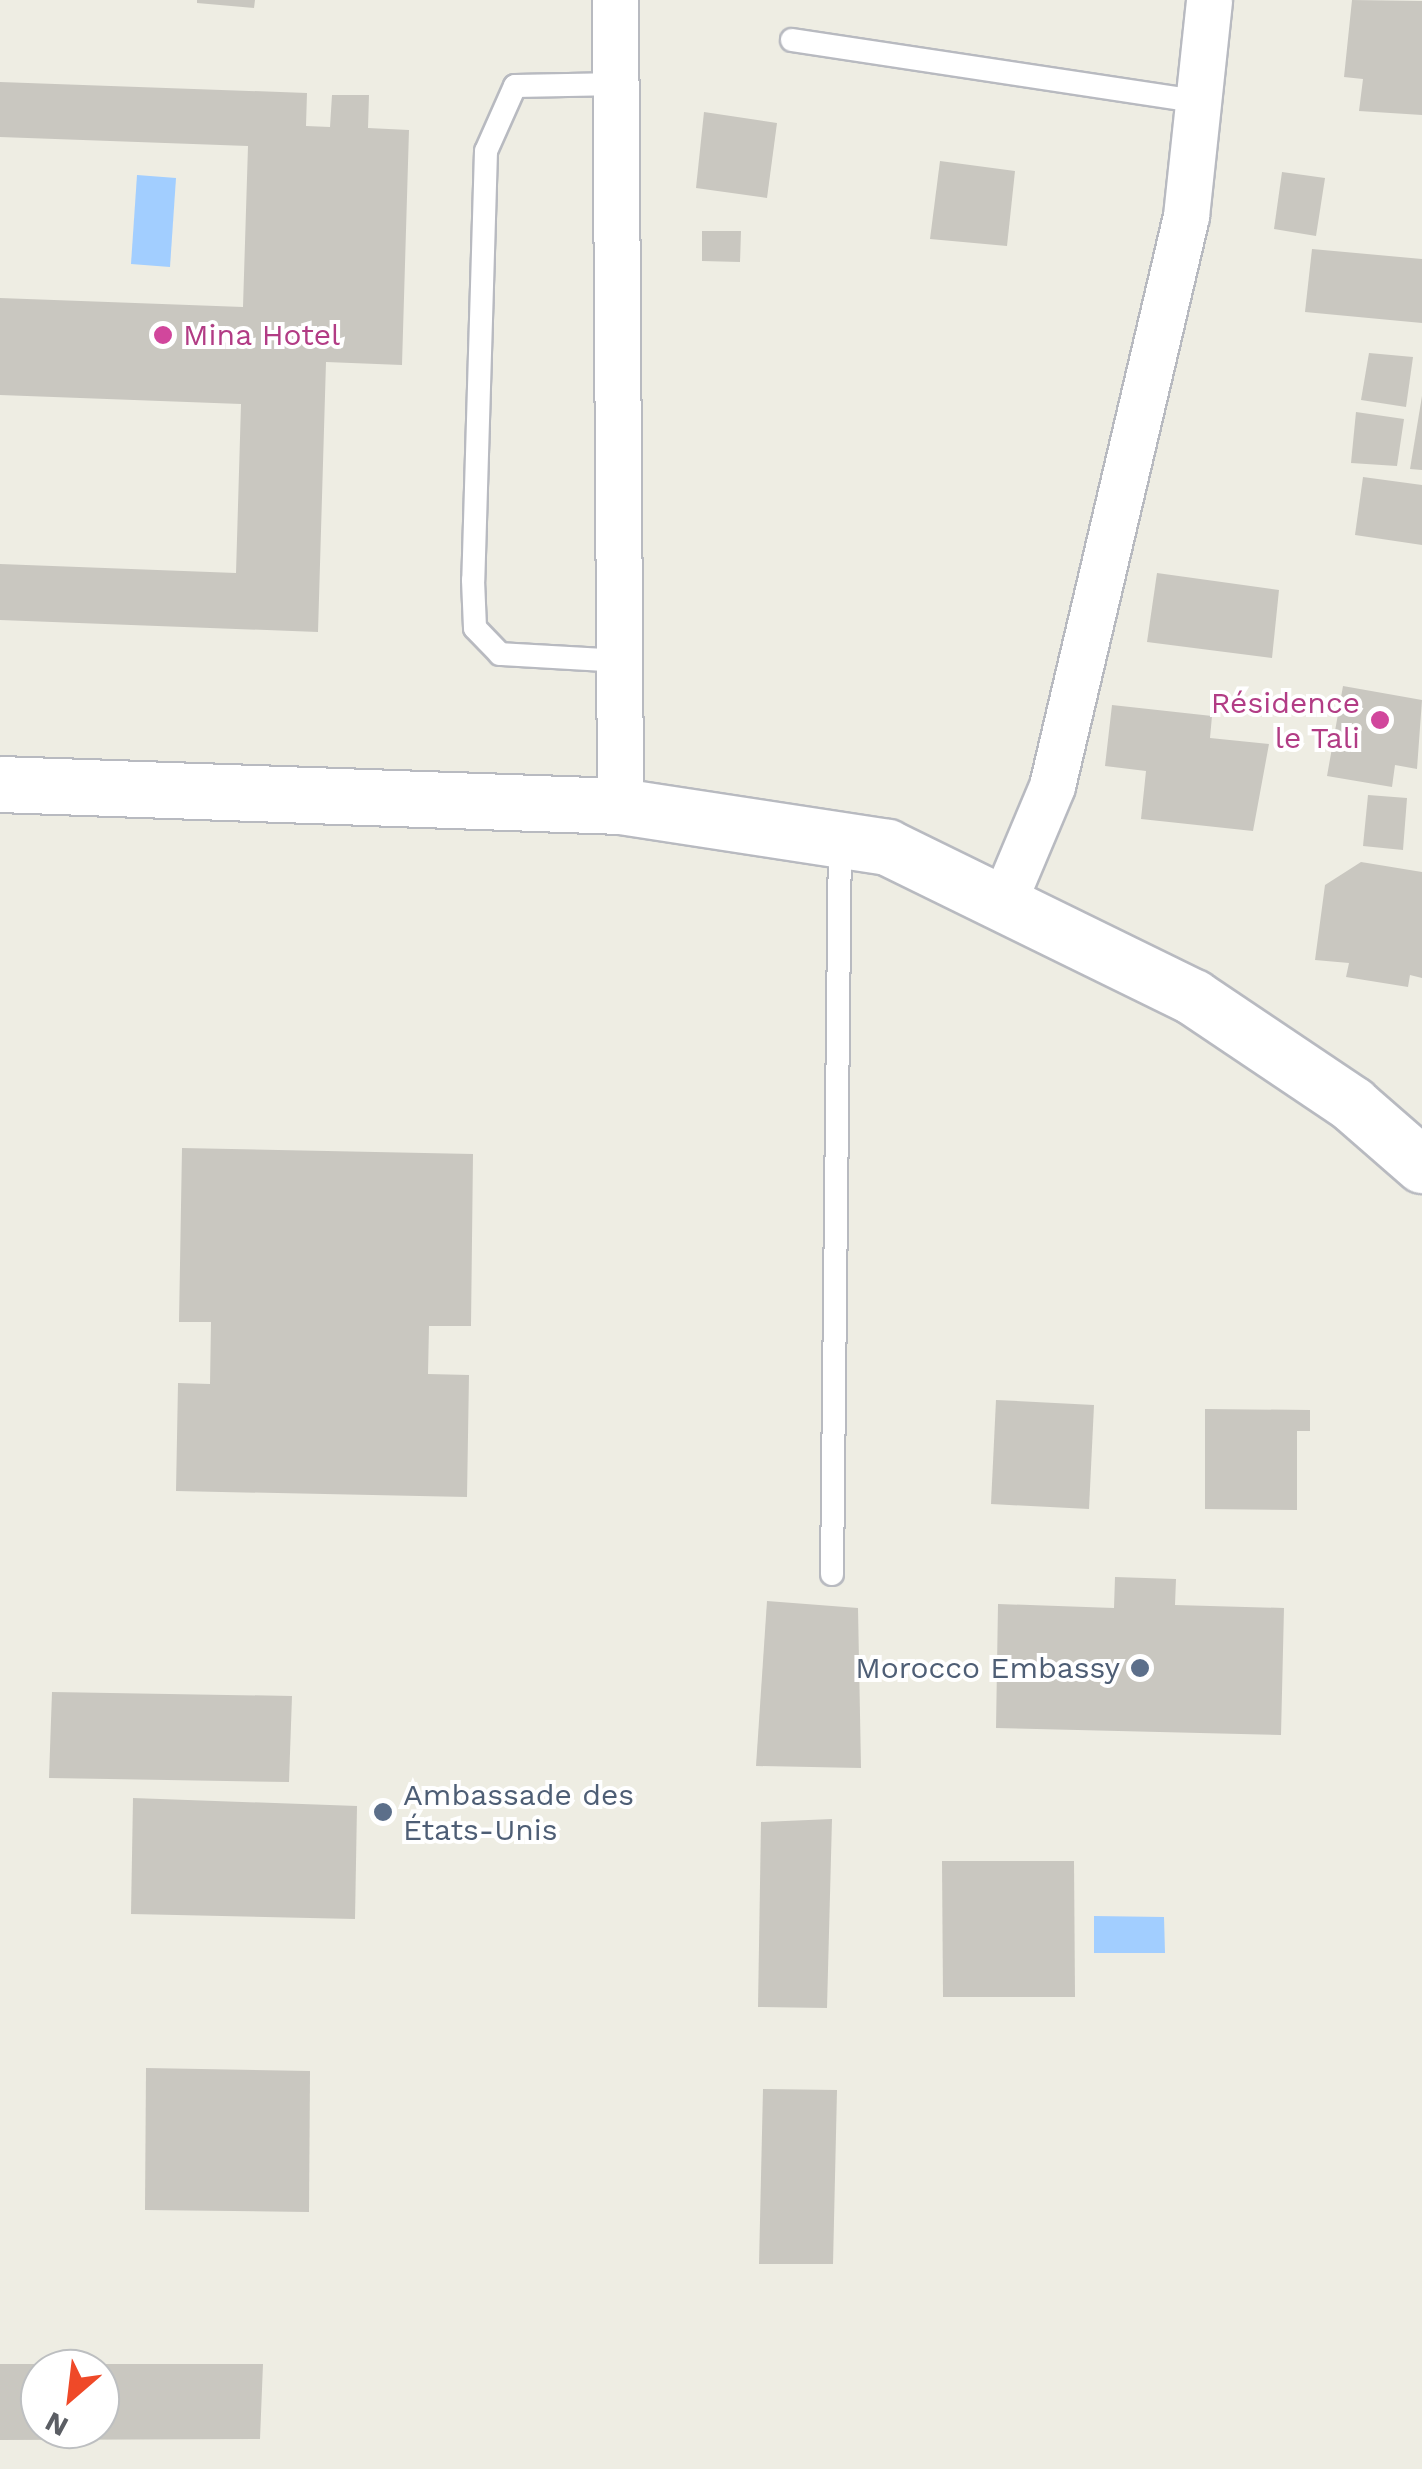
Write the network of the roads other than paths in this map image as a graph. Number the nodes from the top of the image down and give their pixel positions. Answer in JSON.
{"nodes":[{"id":1,"x":615,"y":0,"type":"edge"},
{"id":2,"x":1210,"y":0,"type":"edge"},
{"id":3,"x":792,"y":40,"type":"dead end"},
{"id":4,"x":620,"y":84,"type":"junction"},
{"id":5,"x":1204,"y":102,"type":"junction"},
{"id":6,"x":620,"y":661,"type":"junction"},
{"id":7,"x":0,"y":784,"type":"edge"},
{"id":8,"x":620,"y":806,"type":"junction"},
{"id":9,"x":840,"y":835,"type":"junction"},
{"id":10,"x":1005,"y":898,"type":"junction"},
{"id":11,"x":1422,"y":1165,"type":"edge"},
{"id":12,"x":832,"y":1574,"type":"dead end"}],
"edges":[{"from":1,"to":4,"type":"street"},
{"from":2,"to":5,"type":"street"},
{"from":3,"to":5,"type":"lane"},
{"from":4,"to":6,"type":"street"},
{"from":4,"to":6,"type":"lane"},
{"from":5,"to":10,"type":"street"},
{"from":6,"to":8,"type":"street"},
{"from":7,"to":8,"type":"main road"},
{"from":8,"to":9,"type":"main road"},
{"from":9,"to":10,"type":"main road"},
{"from":9,"to":12,"type":"lane"},
{"from":10,"to":11,"type":"main road"}]}
